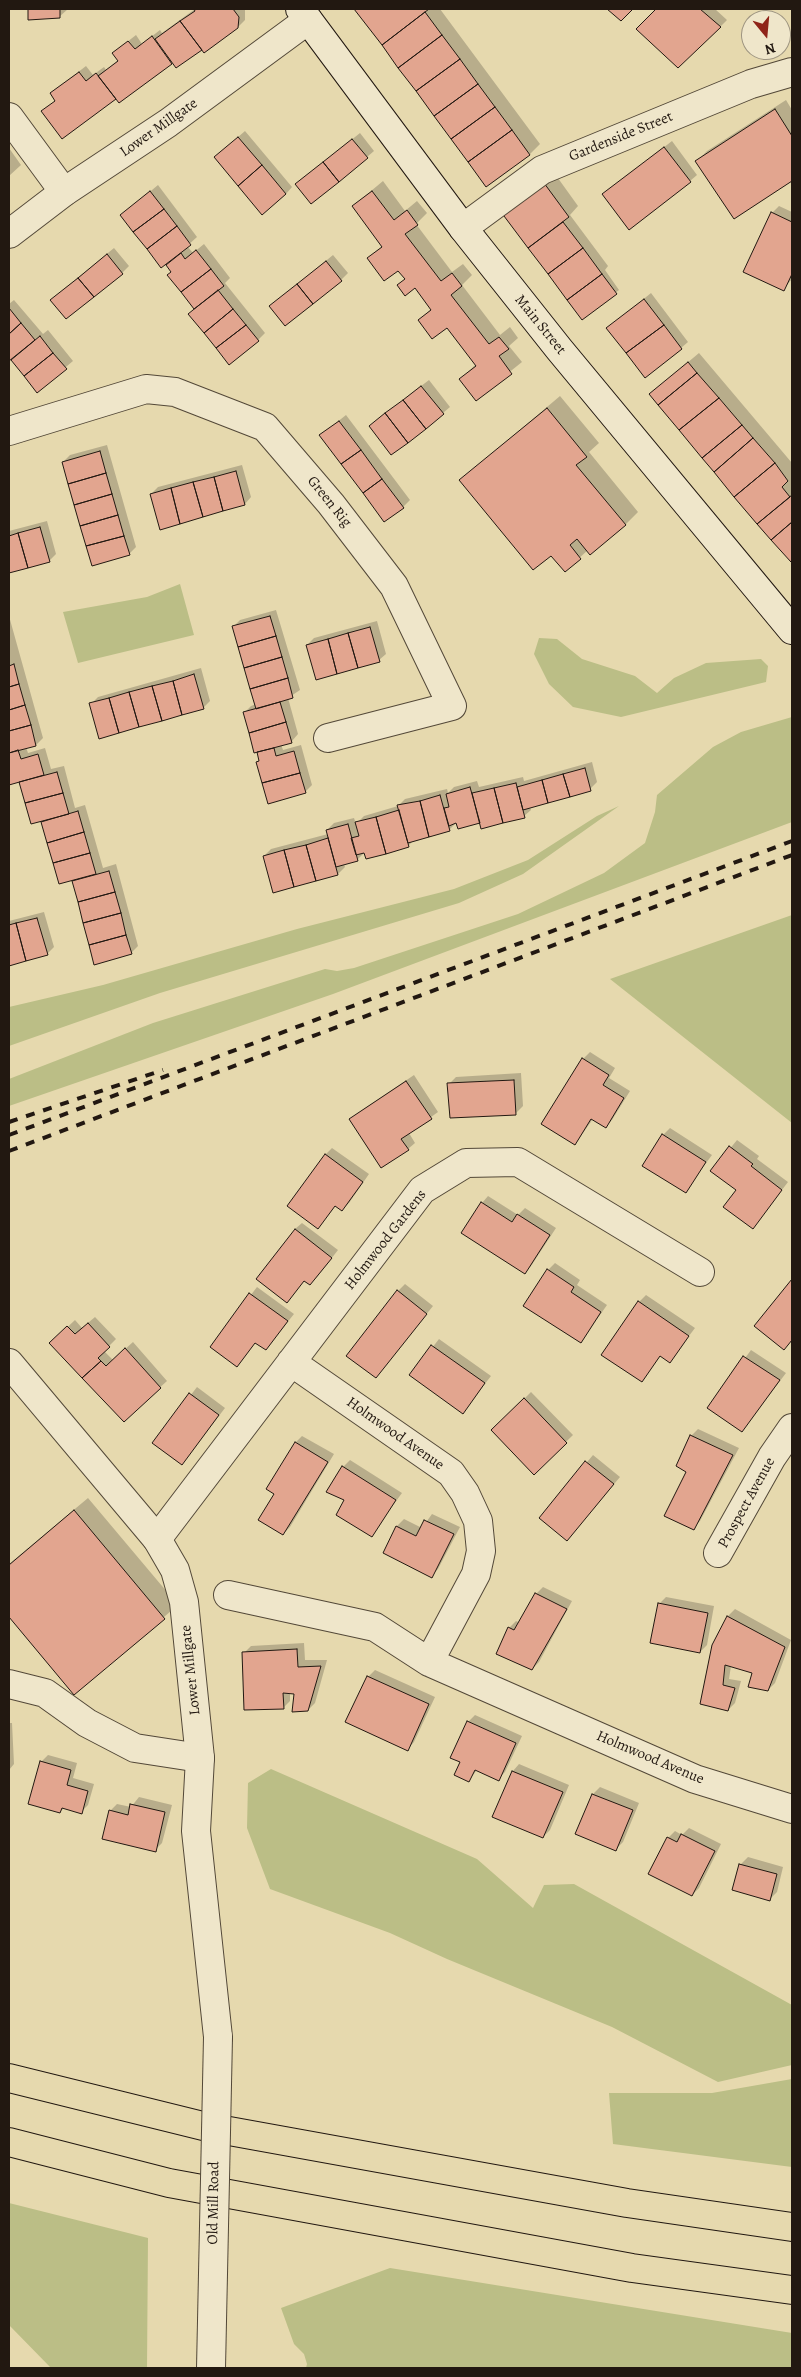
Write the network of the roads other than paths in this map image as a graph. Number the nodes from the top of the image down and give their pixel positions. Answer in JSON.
{"nodes":[{"id":1,"x":304,"y":14,"type":"edge"},
{"id":2,"x":792,"y":72,"type":"edge"},
{"id":3,"x":9,"y":117,"type":"edge"},
{"id":4,"x":64,"y":192,"type":"junction"},
{"id":5,"x":463,"y":228,"type":"junction"},
{"id":6,"x":9,"y":234,"type":"edge"},
{"id":7,"x":9,"y":431,"type":"edge"},
{"id":8,"x":792,"y":630,"type":"edge"},
{"id":9,"x":328,"y":738,"type":"dead end"},
{"id":10,"x":700,"y":1272,"type":"dead end"},
{"id":11,"x":292,"y":1362,"type":"junction"},
{"id":12,"x":9,"y":1363,"type":"edge"},
{"id":13,"x":792,"y":1428,"type":"edge"},
{"id":14,"x":157,"y":1539,"type":"junction"},
{"id":15,"x":718,"y":1553,"type":"dead end"},
{"id":16,"x":228,"y":1594,"type":"dead end"},
{"id":17,"x":429,"y":1662,"type":"junction"},
{"id":18,"x":9,"y":1684,"type":"edge"},
{"id":19,"x":200,"y":1758,"type":"junction"},
{"id":20,"x":792,"y":1809,"type":"edge"},
{"id":21,"x":218,"y":2037,"type":"joint"},
{"id":22,"x":9,"y":2078,"type":"edge"},
{"id":23,"x":9,"y":2142,"type":"edge"},
{"id":24,"x":792,"y":2227,"type":"edge"},
{"id":25,"x":792,"y":2290,"type":"edge"},
{"id":26,"x":211,"y":2368,"type":"edge"}],
"edges":[{"from":1,"to":4,"type":"street","name":"Lower Millgate"},
{"from":1,"to":5,"type":"street","name":"Main Street"},
{"from":2,"to":5,"type":"street","name":"Gardenside Street"},
{"from":3,"to":4,"type":"street"},
{"from":4,"to":6,"type":"street","name":"Lower Millgate"},
{"from":5,"to":8,"type":"street","name":"Main Street"},
{"from":7,"to":9,"type":"street","name":"Green Rig"},
{"from":10,"to":11,"type":"street","name":"Holmwood Gardens"},
{"from":11,"to":14,"type":"street","name":"Holmwood Gardens"},
{"from":11,"to":17,"type":"street","name":"Holmwood Avenue"},
{"from":12,"to":14,"type":"street","name":"Lower Millgate"},
{"from":13,"to":15,"type":"street","name":"Prospect Avenue"},
{"from":14,"to":19,"type":"street","name":"Lower Millgate"},
{"from":16,"to":17,"type":"street","name":"Holmwood Avenue"},
{"from":17,"to":20,"type":"street","name":"Holmwood Avenue"},
{"from":18,"to":19,"type":"street"},
{"from":19,"to":21,"type":"street","name":"Lower Millgate"},
{"from":21,"to":26,"type":"street","name":"Old Mill Road","bridge":true},
{"from":22,"to":24,"type":"highway"},
{"from":23,"to":25,"type":"highway"}]}
